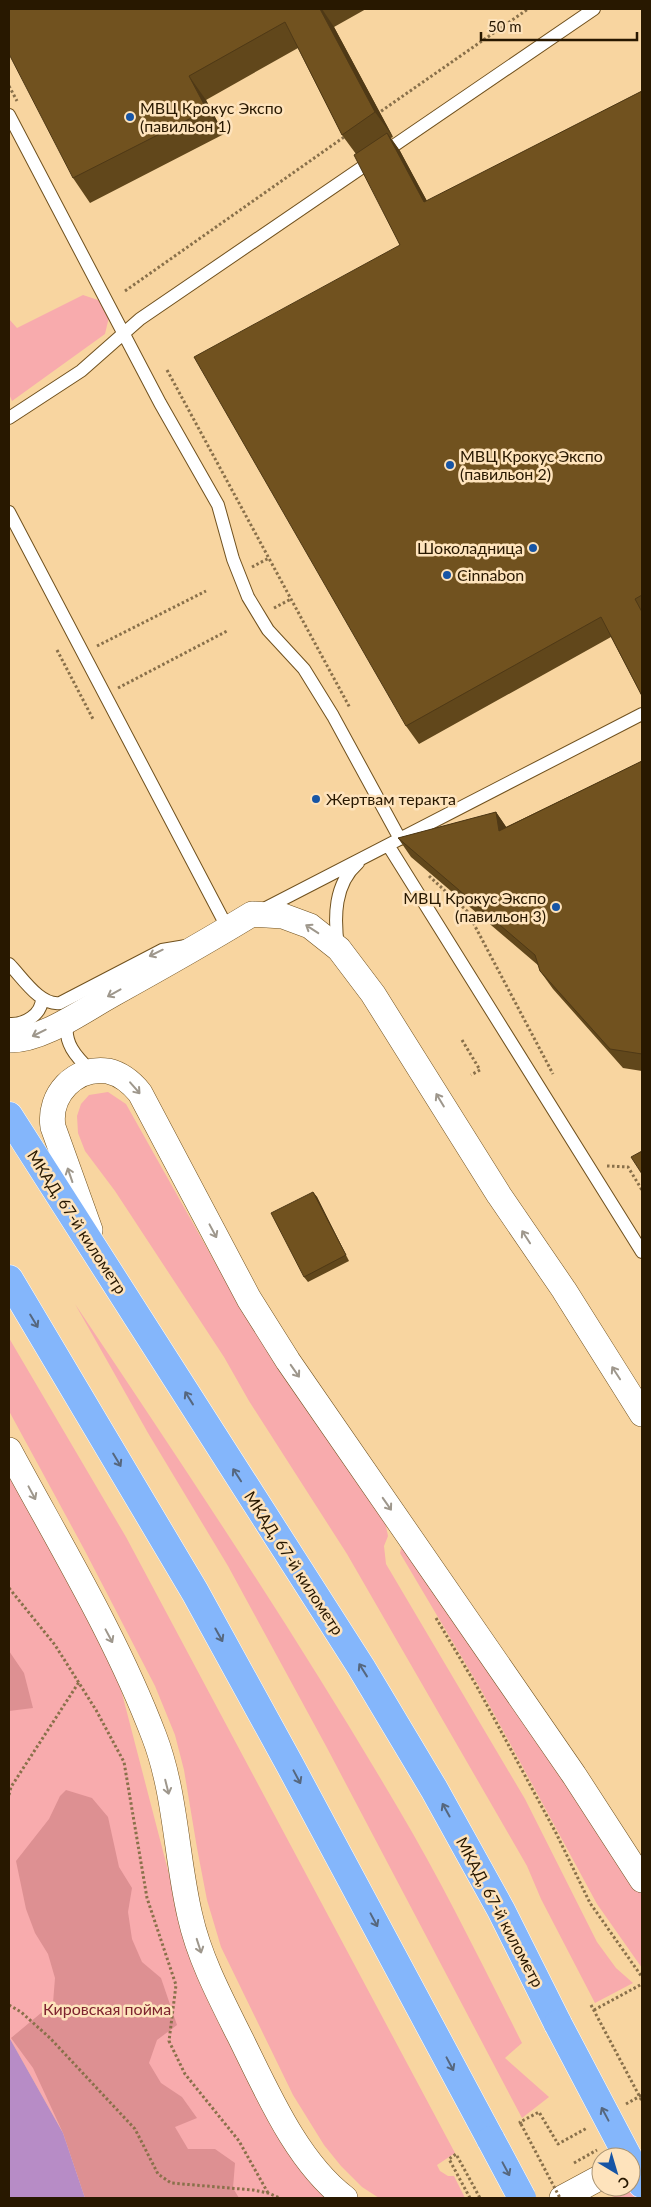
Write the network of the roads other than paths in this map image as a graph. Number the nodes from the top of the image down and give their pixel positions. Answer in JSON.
{"nodes":[{"id":1,"x":594,"y":9,"type":"edge"},
{"id":2,"x":9,"y":115,"type":"edge"},
{"id":3,"x":125,"y":333,"type":"junction"},
{"id":4,"x":9,"y":418,"type":"edge"},
{"id":5,"x":9,"y":512,"type":"edge"},
{"id":6,"x":642,"y":714,"type":"edge"},
{"id":7,"x":400,"y":839,"type":"junction"},
{"id":8,"x":388,"y":845,"type":"junction"},
{"id":9,"x":368,"y":855,"type":"junction"},
{"id":10,"x":252,"y":914,"type":"junction"},
{"id":11,"x":228,"y":929,"type":"junction"},
{"id":12,"x":203,"y":944,"type":"junction"},
{"id":13,"x":338,"y":949,"type":"junction"},
{"id":14,"x":9,"y":964,"type":"edge"},
{"id":15,"x":42,"y":998,"type":"junction"},
{"id":16,"x":68,"y":1019,"type":"junction"},
{"id":17,"x":9,"y":1024,"type":"edge"},
{"id":18,"x":9,"y":1040,"type":"edge"},
{"id":19,"x":92,"y":1072,"type":"junction"},
{"id":20,"x":9,"y":1116,"type":"edge"},
{"id":21,"x":642,"y":1252,"type":"edge"},
{"id":22,"x":98,"y":1254,"type":"junction"},
{"id":23,"x":9,"y":1279,"type":"edge"},
{"id":24,"x":642,"y":1414,"type":"edge"},
{"id":25,"x":9,"y":1450,"type":"edge"},
{"id":26,"x":642,"y":1880,"type":"edge"},
{"id":27,"x":623,"y":2147,"type":"edge"},
{"id":28,"x":591,"y":2182,"type":"edge"},
{"id":29,"x":345,"y":2198,"type":"edge"},
{"id":30,"x":522,"y":2198,"type":"edge"},
{"id":31,"x":561,"y":2198,"type":"edge"}],
"edges":[{"from":1,"to":3,"type":"lane"},
{"from":2,"to":3,"type":"lane"},
{"from":3,"to":4,"type":"lane"},
{"from":3,"to":7,"type":"lane"},
{"from":5,"to":11,"type":"lane"},
{"from":6,"to":7,"type":"lane"},
{"from":7,"to":8,"type":"lane"},
{"from":8,"to":9,"type":"lane"},
{"from":8,"to":21,"type":"lane"},
{"from":9,"to":10,"type":"lane"},
{"from":9,"to":13,"type":"lane"},
{"from":10,"to":11,"type":"street"},
{"from":13,"to":10,"type":"street","one_way":true},
{"from":11,"to":12,"type":"street"},
{"from":12,"to":15,"type":"lane","one_way":true},
{"from":12,"to":16,"type":"street","one_way":true},
{"from":24,"to":13,"type":"street","one_way":true},
{"from":14,"to":15,"type":"lane"},
{"from":15,"to":17,"type":"lane"},
{"from":16,"to":18,"type":"street","one_way":true},
{"from":16,"to":19,"type":"lane"},
{"from":22,"to":19,"type":"street","one_way":true},
{"from":19,"to":26,"type":"street","one_way":true},
{"from":20,"to":22,"type":"highway","name":"МКАД, 67-й километр"},
{"from":27,"to":22,"type":"highway","name":"МКАД, 67-й километр","one_way":true,"bridge":true},
{"from":23,"to":30,"type":"highway","one_way":true,"bridge":true},
{"from":25,"to":29,"type":"street","one_way":true},
{"from":28,"to":31,"type":"street"}]}
